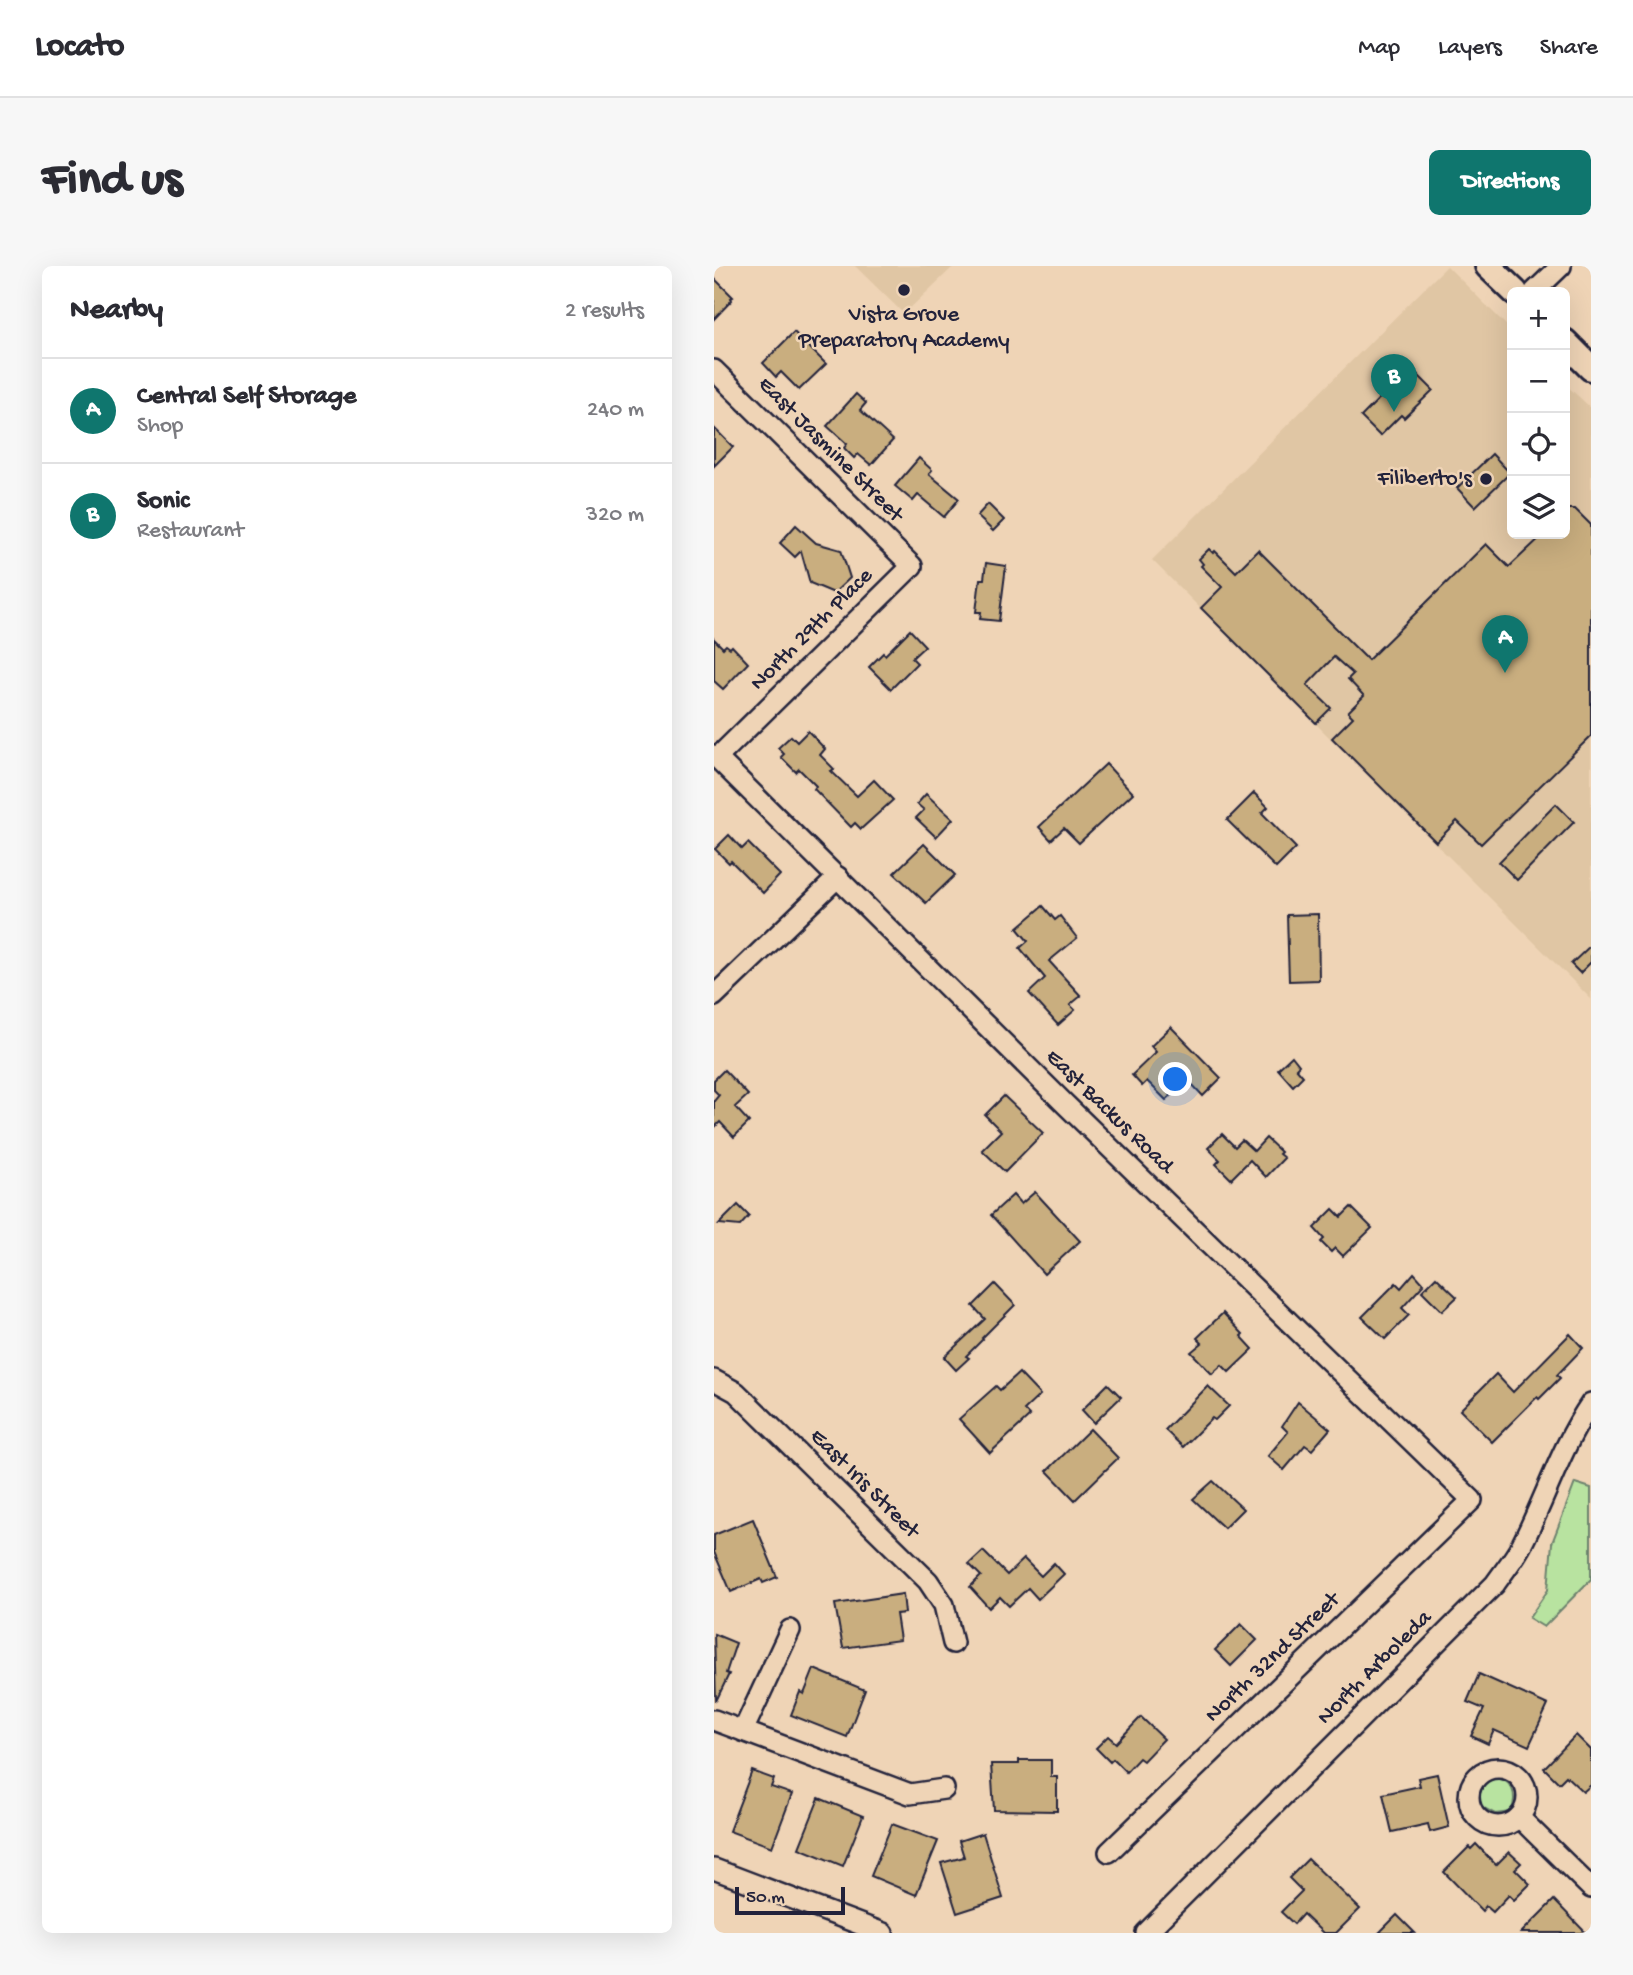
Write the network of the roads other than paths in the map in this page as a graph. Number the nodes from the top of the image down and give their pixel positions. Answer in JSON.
{"nodes":[{"id":1,"x":1489,"y":266,"type":"edge"},
{"id":2,"x":1561,"y":266,"type":"edge"},
{"id":3,"x":1510,"y":287,"type":"edge"},
{"id":4,"x":1539,"y":287,"type":"edge"},
{"id":5,"x":1570,"y":347,"type":"edge"},
{"id":6,"x":1591,"y":368,"type":"edge"},
{"id":7,"x":714,"y":370,"type":"edge"},
{"id":8,"x":912,"y":566,"type":"joint"},
{"id":9,"x":715,"y":757,"type":"edge"},
{"id":10,"x":838,"y":877,"type":"junction"},
{"id":11,"x":714,"y":996,"type":"edge"},
{"id":12,"x":714,"y":1380,"type":"edge"},
{"id":13,"x":1591,"y":1403,"type":"edge"},
{"id":14,"x":1472,"y":1500,"type":"joint"},
{"id":15,"x":790,"y":1630,"type":"dead end"},
{"id":16,"x":953,"y":1643,"type":"dead end"},
{"id":17,"x":714,"y":1720,"type":"edge"},
{"id":18,"x":743,"y":1731,"type":"junction"},
{"id":19,"x":944,"y":1789,"type":"dead end"},
{"id":20,"x":1520,"y":1817,"type":"dead end"},
{"id":21,"x":1109,"y":1852,"type":"dead end"},
{"id":22,"x":714,"y":1869,"type":"edge"},
{"id":23,"x":1591,"y":1888,"type":"edge"},
{"id":24,"x":883,"y":1933,"type":"edge"},
{"id":25,"x":1146,"y":1933,"type":"edge"}],
"edges":[{"from":1,"to":3,"type":"main road"},
{"from":2,"to":4,"type":"street"},
{"from":5,"to":6,"type":"main road"},
{"from":7,"to":8,"type":"street","name":"East Jasmine Street"},
{"from":8,"to":9,"type":"street","name":"North 29th Place"},
{"from":9,"to":10,"type":"street","name":"East Backus Road"},
{"from":10,"to":11,"type":"street"},
{"from":10,"to":14,"type":"street","name":"East Backus Road"},
{"from":12,"to":16,"type":"street","name":"East Iris Street"},
{"from":13,"to":25,"type":"street","name":"North Arboleda"},
{"from":14,"to":21,"type":"street","name":"North 32nd Street"},
{"from":15,"to":18,"type":"street"},
{"from":17,"to":18,"type":"street"},
{"from":18,"to":19,"type":"street"},
{"from":20,"to":23,"type":"street"},
{"from":22,"to":24,"type":"street"}]}
